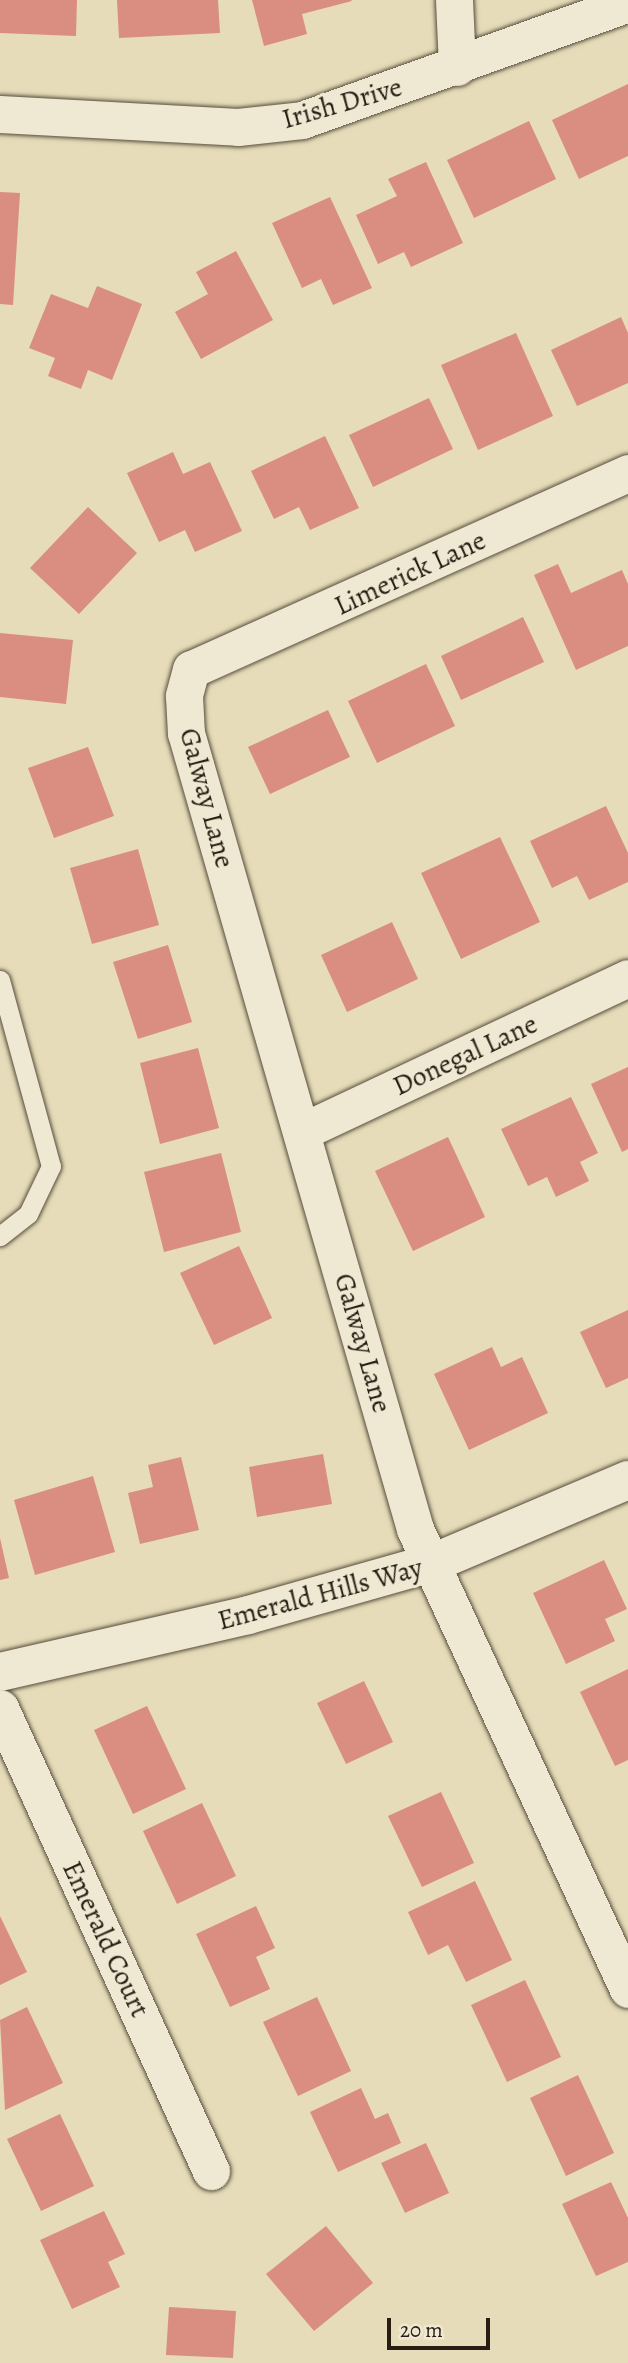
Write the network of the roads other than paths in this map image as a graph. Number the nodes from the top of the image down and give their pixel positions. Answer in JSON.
{"nodes":[{"id":1,"x":454,"y":0,"type":"edge"},
{"id":2,"x":628,"y":3,"type":"edge"},
{"id":3,"x":457,"y":67,"type":"junction"},
{"id":4,"x":0,"y":114,"type":"edge"},
{"id":5,"x":628,"y":473,"type":"edge"},
{"id":6,"x":191,"y":669,"type":"joint"},
{"id":7,"x":628,"y":978,"type":"edge"},
{"id":8,"x":0,"y":980,"type":"edge"},
{"id":9,"x":303,"y":1131,"type":"junction"},
{"id":10,"x":0,"y":1236,"type":"edge"},
{"id":11,"x":628,"y":1480,"type":"edge"},
{"id":12,"x":435,"y":1562,"type":"junction"},
{"id":13,"x":0,"y":1672,"type":"edge"},
{"id":14,"x":0,"y":1708,"type":"edge"},
{"id":15,"x":628,"y":1989,"type":"edge"},
{"id":16,"x":211,"y":2171,"type":"dead end"}],
"edges":[{"from":1,"to":3,"type":"street"},
{"from":2,"to":3,"type":"street","name":"Irish Drive"},
{"from":3,"to":4,"type":"street","name":"Irish Drive"},
{"from":5,"to":6,"type":"street","name":"Limerick Lane"},
{"from":6,"to":9,"type":"street","name":"Galway Lane"},
{"from":7,"to":9,"type":"street","name":"Donegal Lane"},
{"from":8,"to":10,"type":"lane"},
{"from":9,"to":12,"type":"street","name":"Galway Lane"},
{"from":11,"to":12,"type":"street","name":"Emerald Hills Way"},
{"from":12,"to":13,"type":"street","name":"Emerald Hills Way"},
{"from":12,"to":15,"type":"street","name":"Galway Lane"},
{"from":14,"to":16,"type":"street","name":"Emerald Court"}]}
